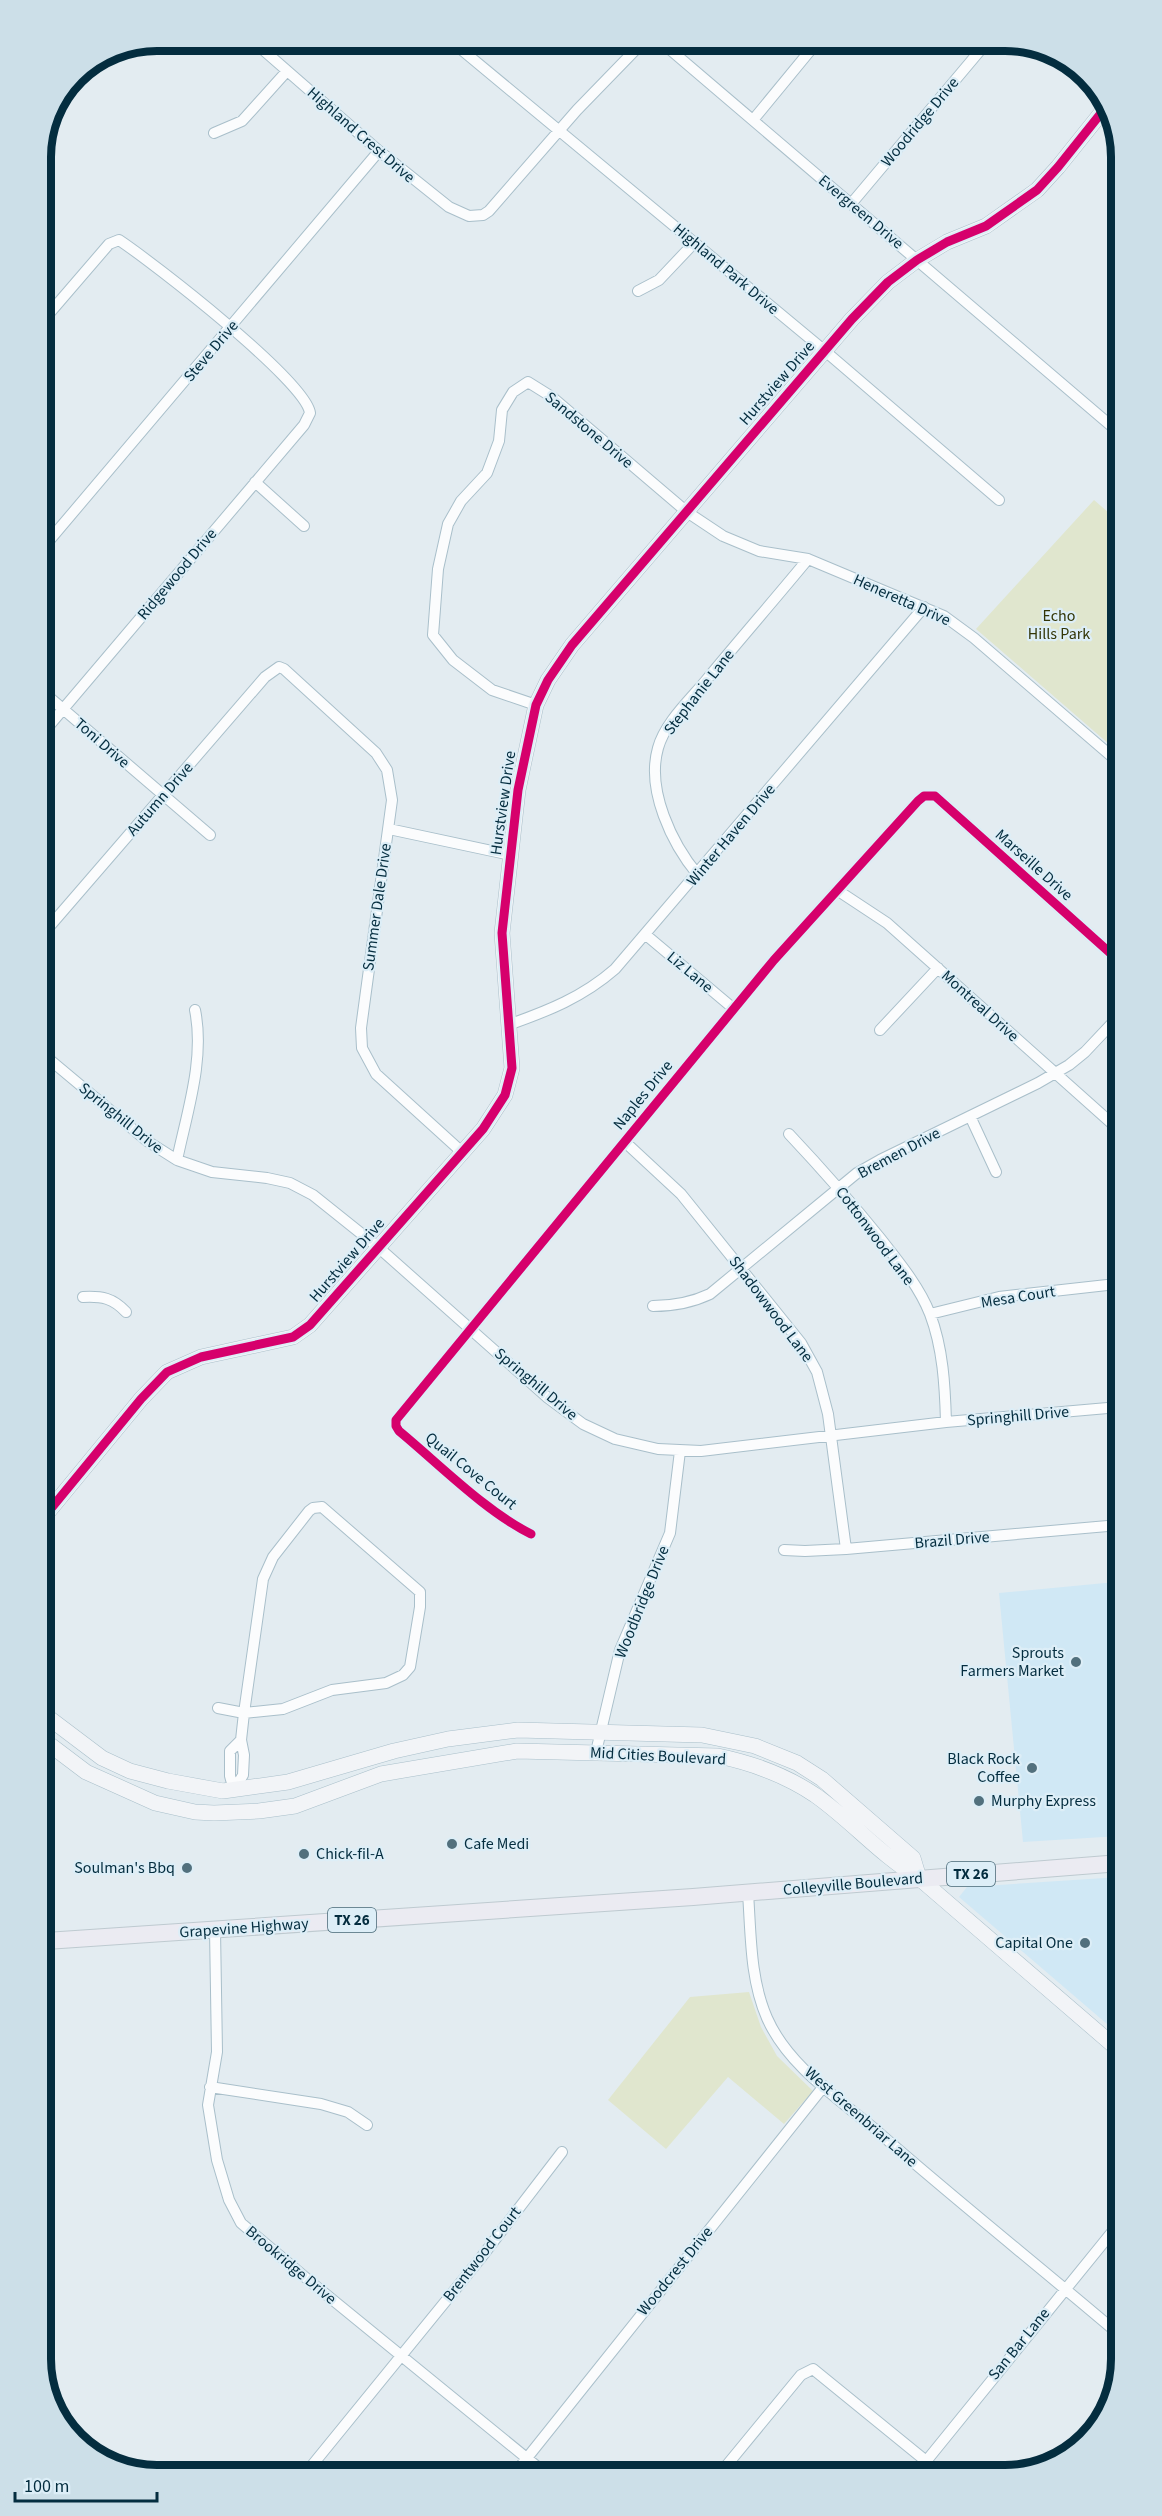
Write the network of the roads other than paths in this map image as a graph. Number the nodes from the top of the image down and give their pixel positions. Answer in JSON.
{"nodes":[{"id":1,"x":265,"y":51,"type":"edge"},
{"id":2,"x":463,"y":51,"type":"edge"},
{"id":3,"x":635,"y":51,"type":"edge"},
{"id":4,"x":672,"y":51,"type":"edge"},
{"id":5,"x":810,"y":51,"type":"edge"},
{"id":6,"x":980,"y":51,"type":"edge"},
{"id":7,"x":287,"y":71,"type":"junction"},
{"id":8,"x":1101,"y":113,"type":"edge"},
{"id":9,"x":753,"y":120,"type":"junction"},
{"id":10,"x":560,"y":131,"type":"junction"},
{"id":11,"x":214,"y":133,"type":"dead end"},
{"id":12,"x":379,"y":151,"type":"junction"},
{"id":13,"x":851,"y":204,"type":"junction"},
{"id":14,"x":694,"y":243,"type":"junction"},
{"id":15,"x":917,"y":260,"type":"junction"},
{"id":16,"x":638,"y":291,"type":"dead end"},
{"id":17,"x":51,"y":311,"type":"edge"},
{"id":18,"x":230,"y":328,"type":"junction"},
{"id":19,"x":825,"y":351,"type":"junction"},
{"id":20,"x":1111,"y":426,"type":"edge"},
{"id":21,"x":255,"y":482,"type":"junction"},
{"id":22,"x":999,"y":500,"type":"dead end"},
{"id":23,"x":687,"y":512,"type":"junction"},
{"id":24,"x":304,"y":526,"type":"dead end"},
{"id":25,"x":51,"y":538,"type":"edge"},
{"id":26,"x":808,"y":559,"type":"junction"},
{"id":27,"x":924,"y":607,"type":"junction"},
{"id":28,"x":279,"y":667,"type":"joint"},
{"id":29,"x":51,"y":699,"type":"edge"},
{"id":30,"x":536,"y":705,"type":"junction"},
{"id":31,"x":63,"y":709,"type":"junction"},
{"id":32,"x":51,"y":723,"type":"edge"},
{"id":33,"x":1111,"y":756,"type":"edge"},
{"id":34,"x":163,"y":795,"type":"junction"},
{"id":35,"x":929,"y":795,"type":"joint"},
{"id":36,"x":389,"y":829,"type":"junction"},
{"id":37,"x":210,"y":835,"type":"dead end"},
{"id":38,"x":511,"y":855,"type":"junction"},
{"id":39,"x":698,"y":874,"type":"junction"},
{"id":40,"x":837,"y":890,"type":"junction"},
{"id":41,"x":51,"y":924,"type":"edge"},
{"id":42,"x":646,"y":935,"type":"junction"},
{"id":43,"x":1111,"y":954,"type":"edge"},
{"id":44,"x":938,"y":968,"type":"junction"},
{"id":45,"x":734,"y":1009,"type":"junction"},
{"id":46,"x":195,"y":1010,"type":"dead end"},
{"id":47,"x":1111,"y":1024,"type":"edge"},
{"id":48,"x":508,"y":1025,"type":"junction"},
{"id":49,"x":880,"y":1030,"type":"dead end"},
{"id":50,"x":51,"y":1061,"type":"edge"},
{"id":51,"x":1055,"y":1073,"type":"junction"},
{"id":52,"x":970,"y":1116,"type":"junction"},
{"id":53,"x":1111,"y":1123,"type":"edge"},
{"id":54,"x":789,"y":1134,"type":"dead end"},
{"id":55,"x":625,"y":1142,"type":"junction"},
{"id":56,"x":463,"y":1153,"type":"junction"},
{"id":57,"x":177,"y":1160,"type":"junction"},
{"id":58,"x":996,"y":1172,"type":"dead end"},
{"id":59,"x":839,"y":1188,"type":"junction"},
{"id":60,"x":378,"y":1247,"type":"junction"},
{"id":61,"x":742,"y":1269,"type":"junction"},
{"id":62,"x":1107,"y":1285,"type":"dead end"},
{"id":63,"x":83,"y":1297,"type":"dead end"},
{"id":64,"x":653,"y":1306,"type":"dead end"},
{"id":65,"x":126,"y":1312,"type":"dead end"},
{"id":66,"x":930,"y":1314,"type":"junction"},
{"id":67,"x":470,"y":1328,"type":"junction"},
{"id":68,"x":1111,"y":1408,"type":"edge"},
{"id":69,"x":946,"y":1422,"type":"junction"},
{"id":70,"x":396,"y":1426,"type":"joint"},
{"id":71,"x":831,"y":1436,"type":"junction"},
{"id":72,"x":680,"y":1451,"type":"junction"},
{"id":73,"x":51,"y":1508,"type":"edge"},
{"id":74,"x":1111,"y":1526,"type":"edge"},
{"id":75,"x":531,"y":1534,"type":"dead end"},
{"id":76,"x":846,"y":1549,"type":"junction"},
{"id":77,"x":784,"y":1550,"type":"dead end"},
{"id":78,"x":218,"y":1708,"type":"dead end"},
{"id":79,"x":244,"y":1713,"type":"junction"},
{"id":80,"x":51,"y":1720,"type":"edge"},
{"id":81,"x":57,"y":1726,"type":"junction"},
{"id":82,"x":599,"y":1732,"type":"junction"},
{"id":83,"x":51,"y":1734,"type":"edge"},
{"id":84,"x":51,"y":1746,"type":"edge"},
{"id":85,"x":596,"y":1752,"type":"junction"},
{"id":86,"x":234,"y":1790,"type":"junction"},
{"id":87,"x":237,"y":1813,"type":"junction"},
{"id":88,"x":1111,"y":1864,"type":"edge"},
{"id":89,"x":919,"y":1878,"type":"junction"},
{"id":90,"x":748,"y":1893,"type":"junction"},
{"id":91,"x":658,"y":1899,"type":"joint"},
{"id":92,"x":215,"y":1930,"type":"junction"},
{"id":93,"x":51,"y":1941,"type":"edge"},
{"id":94,"x":1111,"y":2043,"type":"edge"},
{"id":95,"x":824,"y":2086,"type":"junction"},
{"id":96,"x":210,"y":2087,"type":"junction"},
{"id":97,"x":367,"y":2125,"type":"dead end"},
{"id":98,"x":562,"y":2152,"type":"dead end"},
{"id":99,"x":1111,"y":2232,"type":"edge"},
{"id":100,"x":1065,"y":2288,"type":"junction"},
{"id":101,"x":1111,"y":2327,"type":"edge"},
{"id":102,"x":402,"y":2356,"type":"junction"},
{"id":103,"x":527,"y":2458,"type":"junction"},
{"id":104,"x":312,"y":2465,"type":"edge"},
{"id":105,"x":521,"y":2465,"type":"edge"},
{"id":106,"x":535,"y":2465,"type":"edge"},
{"id":107,"x":727,"y":2465,"type":"edge"},
{"id":108,"x":923,"y":2465,"type":"edge"}],
"edges":[{"from":1,"to":7,"type":"street","name":"Highland Crest Drive"},
{"from":2,"to":10,"type":"street","name":"Highland Park Drive"},
{"from":3,"to":10,"type":"street"},
{"from":4,"to":9,"type":"street","name":"Evergreen Drive"},
{"from":5,"to":9,"type":"street"},
{"from":6,"to":13,"type":"street","name":"Woodridge Drive"},
{"from":7,"to":11,"type":"street"},
{"from":7,"to":12,"type":"street","name":"Highland Crest Drive"},
{"from":8,"to":15,"type":"main road","name":"Hurstview Drive"},
{"from":9,"to":13,"type":"street","name":"Evergreen Drive"},
{"from":10,"to":12,"type":"street","name":"Highland Crest Drive"},
{"from":10,"to":14,"type":"street","name":"Highland Park Drive"},
{"from":12,"to":18,"type":"street","name":"Steve Drive"},
{"from":13,"to":15,"type":"street","name":"Evergreen Drive"},
{"from":14,"to":16,"type":"street"},
{"from":14,"to":19,"type":"street","name":"Highland Park Drive"},
{"from":15,"to":19,"type":"main road","name":"Hurstview Drive"},
{"from":15,"to":20,"type":"street","name":"Evergreen Drive"},
{"from":17,"to":18,"type":"street"},
{"from":18,"to":21,"type":"street","name":"Ridgewood Drive"},
{"from":18,"to":25,"type":"street","name":"Steve Drive"},
{"from":19,"to":22,"type":"street","name":"Highland Park Drive"},
{"from":19,"to":23,"type":"main road","name":"Hurstview Drive"},
{"from":21,"to":24,"type":"street"},
{"from":21,"to":31,"type":"street","name":"Ridgewood Drive"},
{"from":23,"to":26,"type":"street","name":"Heneretta Drive"},
{"from":23,"to":30,"type":"main road","name":"Hurstview Drive"},
{"from":23,"to":30,"type":"street","name":"Sandstone Drive"},
{"from":26,"to":27,"type":"street","name":"Heneretta Drive"},
{"from":26,"to":39,"type":"street","name":"Stephanie Lane"},
{"from":27,"to":33,"type":"street","name":"Heneretta Drive"},
{"from":27,"to":39,"type":"street","name":"Winter Haven Drive"},
{"from":28,"to":34,"type":"street","name":"Autumn Drive"},
{"from":28,"to":36,"type":"street","name":"Summer Dale Drive"},
{"from":29,"to":31,"type":"street","name":"Toni Drive"},
{"from":30,"to":38,"type":"main road","name":"Hurstview Drive"},
{"from":31,"to":32,"type":"street","name":"Ridgewood Drive"},
{"from":31,"to":34,"type":"street","name":"Toni Drive"},
{"from":34,"to":37,"type":"street","name":"Toni Drive"},
{"from":34,"to":41,"type":"street","name":"Autumn Drive"},
{"from":35,"to":40,"type":"street","name":"Naples Drive"},
{"from":35,"to":43,"type":"street","name":"Marseille Drive"},
{"from":36,"to":38,"type":"street"},
{"from":36,"to":56,"type":"street","name":"Summer Dale Drive"},
{"from":38,"to":48,"type":"main road","name":"Hurstview Drive"},
{"from":39,"to":42,"type":"street","name":"Winter Haven Drive"},
{"from":40,"to":44,"type":"street","name":"Montreal Drive"},
{"from":40,"to":45,"type":"street","name":"Naples Drive"},
{"from":42,"to":45,"type":"street","name":"Liz Lane"},
{"from":42,"to":48,"type":"street","name":"Winter Haven Drive"},
{"from":44,"to":49,"type":"street"},
{"from":44,"to":51,"type":"street","name":"Montreal Drive"},
{"from":45,"to":55,"type":"street","name":"Naples Drive"},
{"from":46,"to":57,"type":"street"},
{"from":47,"to":51,"type":"street","name":"Bremen Drive"},
{"from":48,"to":56,"type":"main road","name":"Hurstview Drive"},
{"from":50,"to":57,"type":"street","name":"Springhill Drive"},
{"from":51,"to":52,"type":"street","name":"Bremen Drive"},
{"from":51,"to":53,"type":"street","name":"Montreal Drive"},
{"from":52,"to":58,"type":"street"},
{"from":52,"to":59,"type":"street","name":"Bremen Drive"},
{"from":54,"to":59,"type":"street","name":"Cottonwood Lane"},
{"from":55,"to":61,"type":"street","name":"Shadowwood Lane"},
{"from":55,"to":67,"type":"street","name":"Naples Drive"},
{"from":56,"to":60,"type":"main road","name":"Hurstview Drive"},
{"from":57,"to":60,"type":"street","name":"Springhill Drive"},
{"from":59,"to":61,"type":"street","name":"Bremen Drive"},
{"from":59,"to":66,"type":"street","name":"Cottonwood Lane"},
{"from":60,"to":67,"type":"street","name":"Springhill Drive"},
{"from":60,"to":73,"type":"main road","name":"Hurstview Drive"},
{"from":61,"to":64,"type":"street","name":"Bremen Drive"},
{"from":61,"to":71,"type":"street","name":"Shadowwood Lane"},
{"from":62,"to":66,"type":"street","name":"Mesa Court"},
{"from":63,"to":65,"type":"street"},
{"from":66,"to":69,"type":"street","name":"Cottonwood Lane"},
{"from":67,"to":70,"type":"street","name":"Naples Drive"},
{"from":67,"to":72,"type":"street","name":"Springhill Drive"},
{"from":68,"to":69,"type":"street","name":"Springhill Drive"},
{"from":69,"to":71,"type":"street","name":"Springhill Drive"},
{"from":70,"to":75,"type":"street","name":"Quail Cove Court"},
{"from":71,"to":72,"type":"street","name":"Springhill Drive"},
{"from":71,"to":76,"type":"street","name":"Shadowwood Lane"},
{"from":72,"to":82,"type":"street","name":"Woodbridge Drive"},
{"from":74,"to":76,"type":"street","name":"Brazil Drive"},
{"from":76,"to":77,"type":"street","name":"Brazil Drive"},
{"from":78,"to":79,"type":"street"},
{"from":79,"to":79,"type":"street"},
{"from":79,"to":86,"type":"street"},
{"from":80,"to":81,"type":"main road","name":"Mid Cities Boulevard"},
{"from":81,"to":83,"type":"main road"},
{"from":81,"to":86,"type":"main road","name":"Mid Cities Boulevard"},
{"from":82,"to":85,"type":"street","name":"Woodbridge Drive"},
{"from":82,"to":86,"type":"main road","name":"Mid Cities Boulevard"},
{"from":82,"to":89,"type":"main road","name":"Mid Cities Boulevard"},
{"from":84,"to":87,"type":"main road","name":"Mid Cities Boulevard"},
{"from":85,"to":87,"type":"main road","name":"Mid Cities Boulevard"},
{"from":85,"to":89,"type":"main road","name":"Mid Cities Boulevard"},
{"from":86,"to":87,"type":"main road"},
{"from":88,"to":89,"type":"main road","name":"Colleyville Boulevard","number":"TX 26"},
{"from":89,"to":90,"type":"main road","name":"Colleyville Boulevard","number":"TX 26"},
{"from":89,"to":94,"type":"main road"},
{"from":90,"to":91,"type":"main road","name":"Colleyville Boulevard","number":"TX 26"},
{"from":90,"to":95,"type":"street","name":"West Greenbriar Lane"},
{"from":91,"to":92,"type":"main road","name":"Grapevine Highway","number":"TX 26"},
{"from":92,"to":93,"type":"main road","name":"Grapevine Highway","number":"TX 26"},
{"from":92,"to":96,"type":"street","name":"Brookridge Drive"},
{"from":95,"to":100,"type":"street","name":"West Greenbriar Lane"},
{"from":95,"to":103,"type":"street","name":"Woodcrest Drive"},
{"from":96,"to":97,"type":"street"},
{"from":96,"to":102,"type":"street","name":"Brookridge Drive"},
{"from":98,"to":102,"type":"street","name":"Brentwood Court"},
{"from":99,"to":100,"type":"street","name":"San Bar Lane"},
{"from":100,"to":101,"type":"street","name":"West Greenbriar Lane"},
{"from":100,"to":108,"type":"street","name":"San Bar Lane"},
{"from":102,"to":103,"type":"street","name":"Brookridge Drive"},
{"from":102,"to":104,"type":"street","name":"Brentwood Court"},
{"from":103,"to":105,"type":"street","name":"Woodcrest Drive"},
{"from":103,"to":106,"type":"street","name":"Brookridge Drive"},
{"from":107,"to":108,"type":"street"}]}
